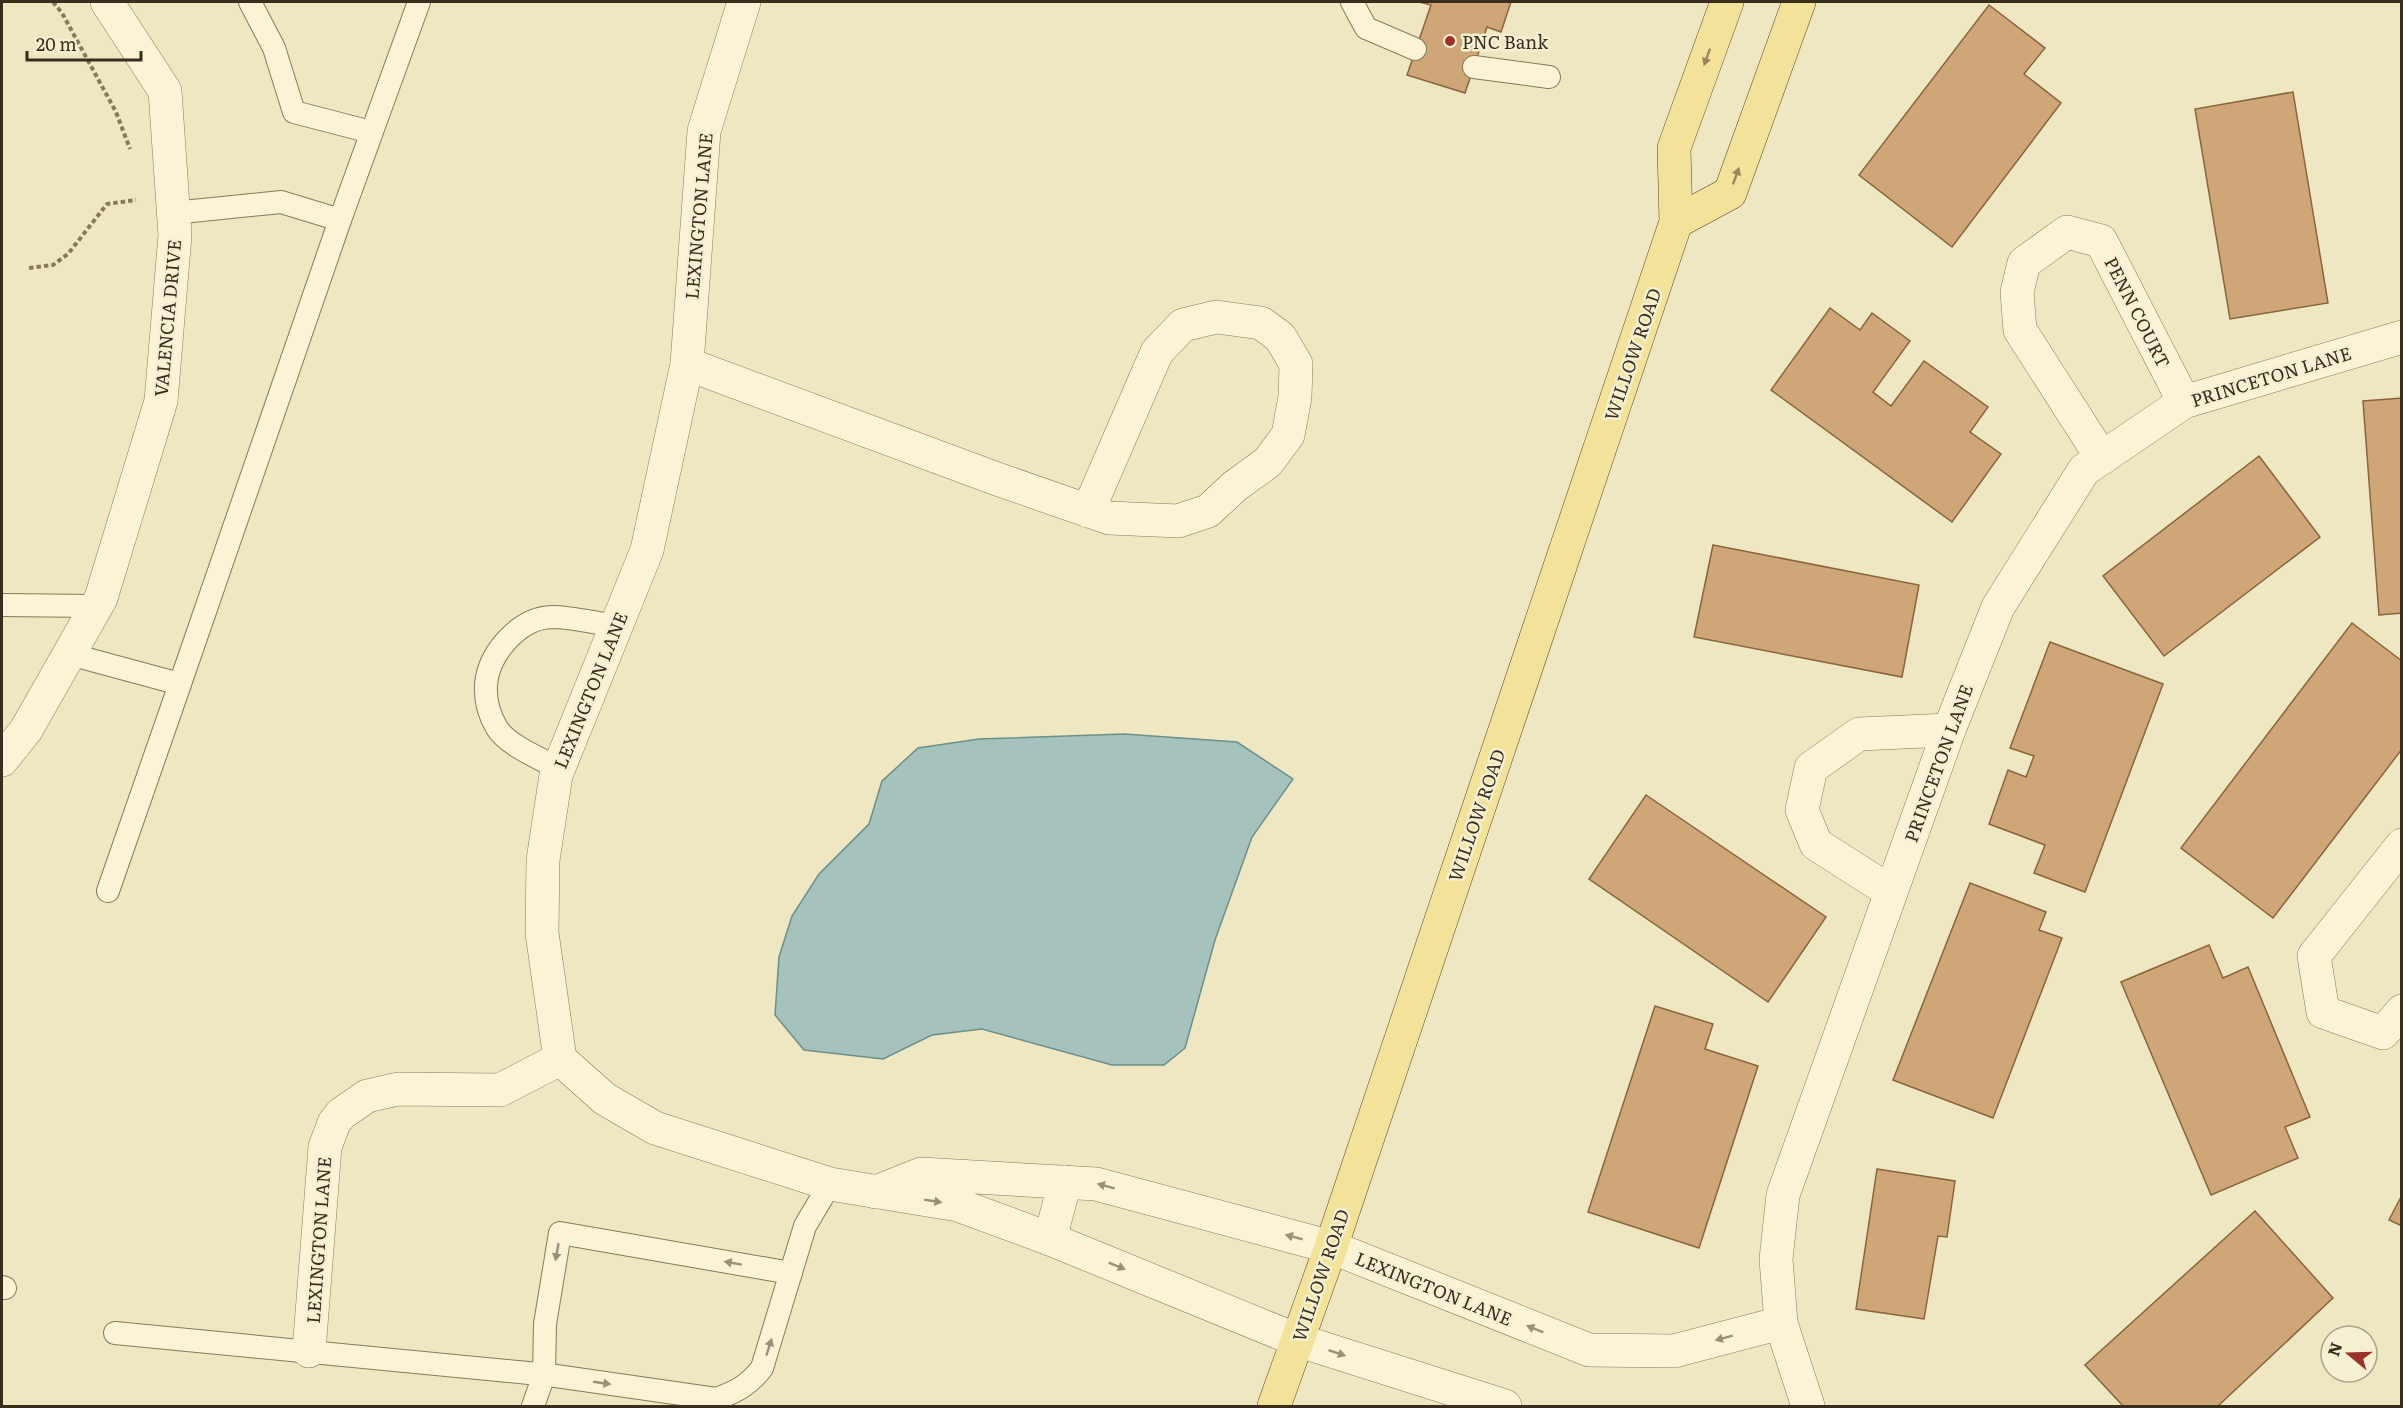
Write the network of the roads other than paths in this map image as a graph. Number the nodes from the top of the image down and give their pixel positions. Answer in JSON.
{"nodes":[{"id":1,"x":107,"y":2,"type":"edge"},
{"id":2,"x":250,"y":2,"type":"edge"},
{"id":3,"x":419,"y":2,"type":"edge"},
{"id":4,"x":744,"y":2,"type":"edge"},
{"id":5,"x":1352,"y":2,"type":"edge"},
{"id":6,"x":1727,"y":2,"type":"edge"},
{"id":7,"x":1799,"y":2,"type":"edge"},
{"id":8,"x":1415,"y":50,"type":"dead end"},
{"id":9,"x":1474,"y":67,"type":"dead end"},
{"id":10,"x":1549,"y":77,"type":"dead end"},
{"id":11,"x":371,"y":132,"type":"junction"},
{"id":12,"x":159,"y":206,"type":"junction"},
{"id":13,"x":340,"y":220,"type":"junction"},
{"id":14,"x":1676,"y":222,"type":"junction"},
{"id":15,"x":2402,"y":337,"type":"edge"},
{"id":16,"x":687,"y":364,"type":"junction"},
{"id":17,"x":2184,"y":402,"type":"junction"},
{"id":18,"x":2102,"y":458,"type":"junction"},
{"id":19,"x":1088,"y":511,"type":"junction"},
{"id":20,"x":2,"y":605,"type":"edge"},
{"id":21,"x":96,"y":606,"type":"junction"},
{"id":22,"x":616,"y":626,"type":"junction"},
{"id":23,"x":69,"y":654,"type":"junction"},
{"id":24,"x":180,"y":684,"type":"junction"},
{"id":25,"x":1949,"y":730,"type":"junction"},
{"id":26,"x":2,"y":760,"type":"edge"},
{"id":27,"x":558,"y":768,"type":"junction"},
{"id":28,"x":2402,"y":845,"type":"edge"},
{"id":29,"x":108,"y":891,"type":"dead end"},
{"id":30,"x":1891,"y":892,"type":"junction"},
{"id":31,"x":2402,"y":1011,"type":"edge"},
{"id":32,"x":560,"y":1059,"type":"junction"},
{"id":33,"x":1065,"y":1182,"type":"junction"},
{"id":34,"x":830,"y":1184,"type":"junction"},
{"id":35,"x":876,"y":1192,"type":"junction"},
{"id":36,"x":1050,"y":1239,"type":"junction"},
{"id":37,"x":1331,"y":1247,"type":"junction"},
{"id":38,"x":791,"y":1273,"type":"junction"},
{"id":39,"x":1780,"y":1323,"type":"junction"},
{"id":40,"x":115,"y":1333,"type":"dead end"},
{"id":41,"x":1297,"y":1340,"type":"junction"},
{"id":42,"x":309,"y":1351,"type":"junction"},
{"id":43,"x":544,"y":1375,"type":"junction"},
{"id":44,"x":533,"y":1407,"type":"edge"},
{"id":45,"x":1274,"y":1407,"type":"edge"},
{"id":46,"x":1505,"y":1407,"type":"edge"},
{"id":47,"x":1808,"y":1407,"type":"edge"}],
"edges":[{"from":1,"to":12,"type":"street","name":"VALENCIA DRIVE"},
{"from":2,"to":11,"type":"lane"},
{"from":3,"to":11,"type":"lane"},
{"from":4,"to":16,"type":"street","name":"LEXINGTON LANE"},
{"from":5,"to":8,"type":"lane"},
{"from":6,"to":14,"type":"main road","name":"WILLOW ROAD","one_way":true},
{"from":14,"to":7,"type":"main road","one_way":true},
{"from":9,"to":10,"type":"lane"},
{"from":11,"to":13,"type":"lane"},
{"from":12,"to":13,"type":"lane"},
{"from":12,"to":21,"type":"street","name":"VALENCIA DRIVE"},
{"from":13,"to":24,"type":"lane"},
{"from":14,"to":37,"type":"main road","name":"WILLOW ROAD"},
{"from":15,"to":17,"type":"street","name":"PRINCETON LANE"},
{"from":16,"to":19,"type":"street"},
{"from":16,"to":22,"type":"street","name":"LEXINGTON LANE"},
{"from":17,"to":18,"type":"street","name":"PRINCETON LANE"},
{"from":17,"to":18,"type":"street","name":"PENN COURT"},
{"from":18,"to":25,"type":"street","name":"PRINCETON LANE"},
{"from":19,"to":19,"type":"street"},
{"from":20,"to":21,"type":"lane"},
{"from":21,"to":23,"type":"street","name":"VALENCIA DRIVE"},
{"from":22,"to":27,"type":"street","name":"LEXINGTON LANE"},
{"from":22,"to":27,"type":"lane"},
{"from":23,"to":24,"type":"lane"},
{"from":23,"to":26,"type":"street","name":"VALENCIA DRIVE"},
{"from":24,"to":29,"type":"lane"},
{"from":25,"to":30,"type":"street","name":"PRINCETON LANE"},
{"from":25,"to":30,"type":"street"},
{"from":27,"to":32,"type":"street","name":"LEXINGTON LANE"},
{"from":28,"to":31,"type":"street"},
{"from":30,"to":39,"type":"street","name":"PRINCETON LANE"},
{"from":32,"to":34,"type":"street"},
{"from":32,"to":42,"type":"street","name":"LEXINGTON LANE"},
{"from":33,"to":35,"type":"street","name":"LEXINGTON LANE"},
{"from":33,"to":36,"type":"street"},
{"from":37,"to":33,"type":"street","name":"LEXINGTON LANE","one_way":true},
{"from":34,"to":35,"type":"street"},
{"from":34,"to":38,"type":"lane"},
{"from":35,"to":36,"type":"street","one_way":true},
{"from":36,"to":41,"type":"street","one_way":true},
{"from":39,"to":37,"type":"street","name":"LEXINGTON LANE","one_way":true},
{"from":37,"to":41,"type":"main road","name":"WILLOW ROAD"},
{"from":43,"to":38,"type":"lane","one_way":true},
{"from":38,"to":43,"type":"lane","one_way":true},
{"from":39,"to":47,"type":"street","name":"PRINCETON LANE"},
{"from":40,"to":42,"type":"lane"},
{"from":41,"to":45,"type":"main road","name":"WILLOW ROAD"},
{"from":41,"to":46,"type":"street","one_way":true},
{"from":42,"to":43,"type":"lane"},
{"from":43,"to":44,"type":"lane"}]}
